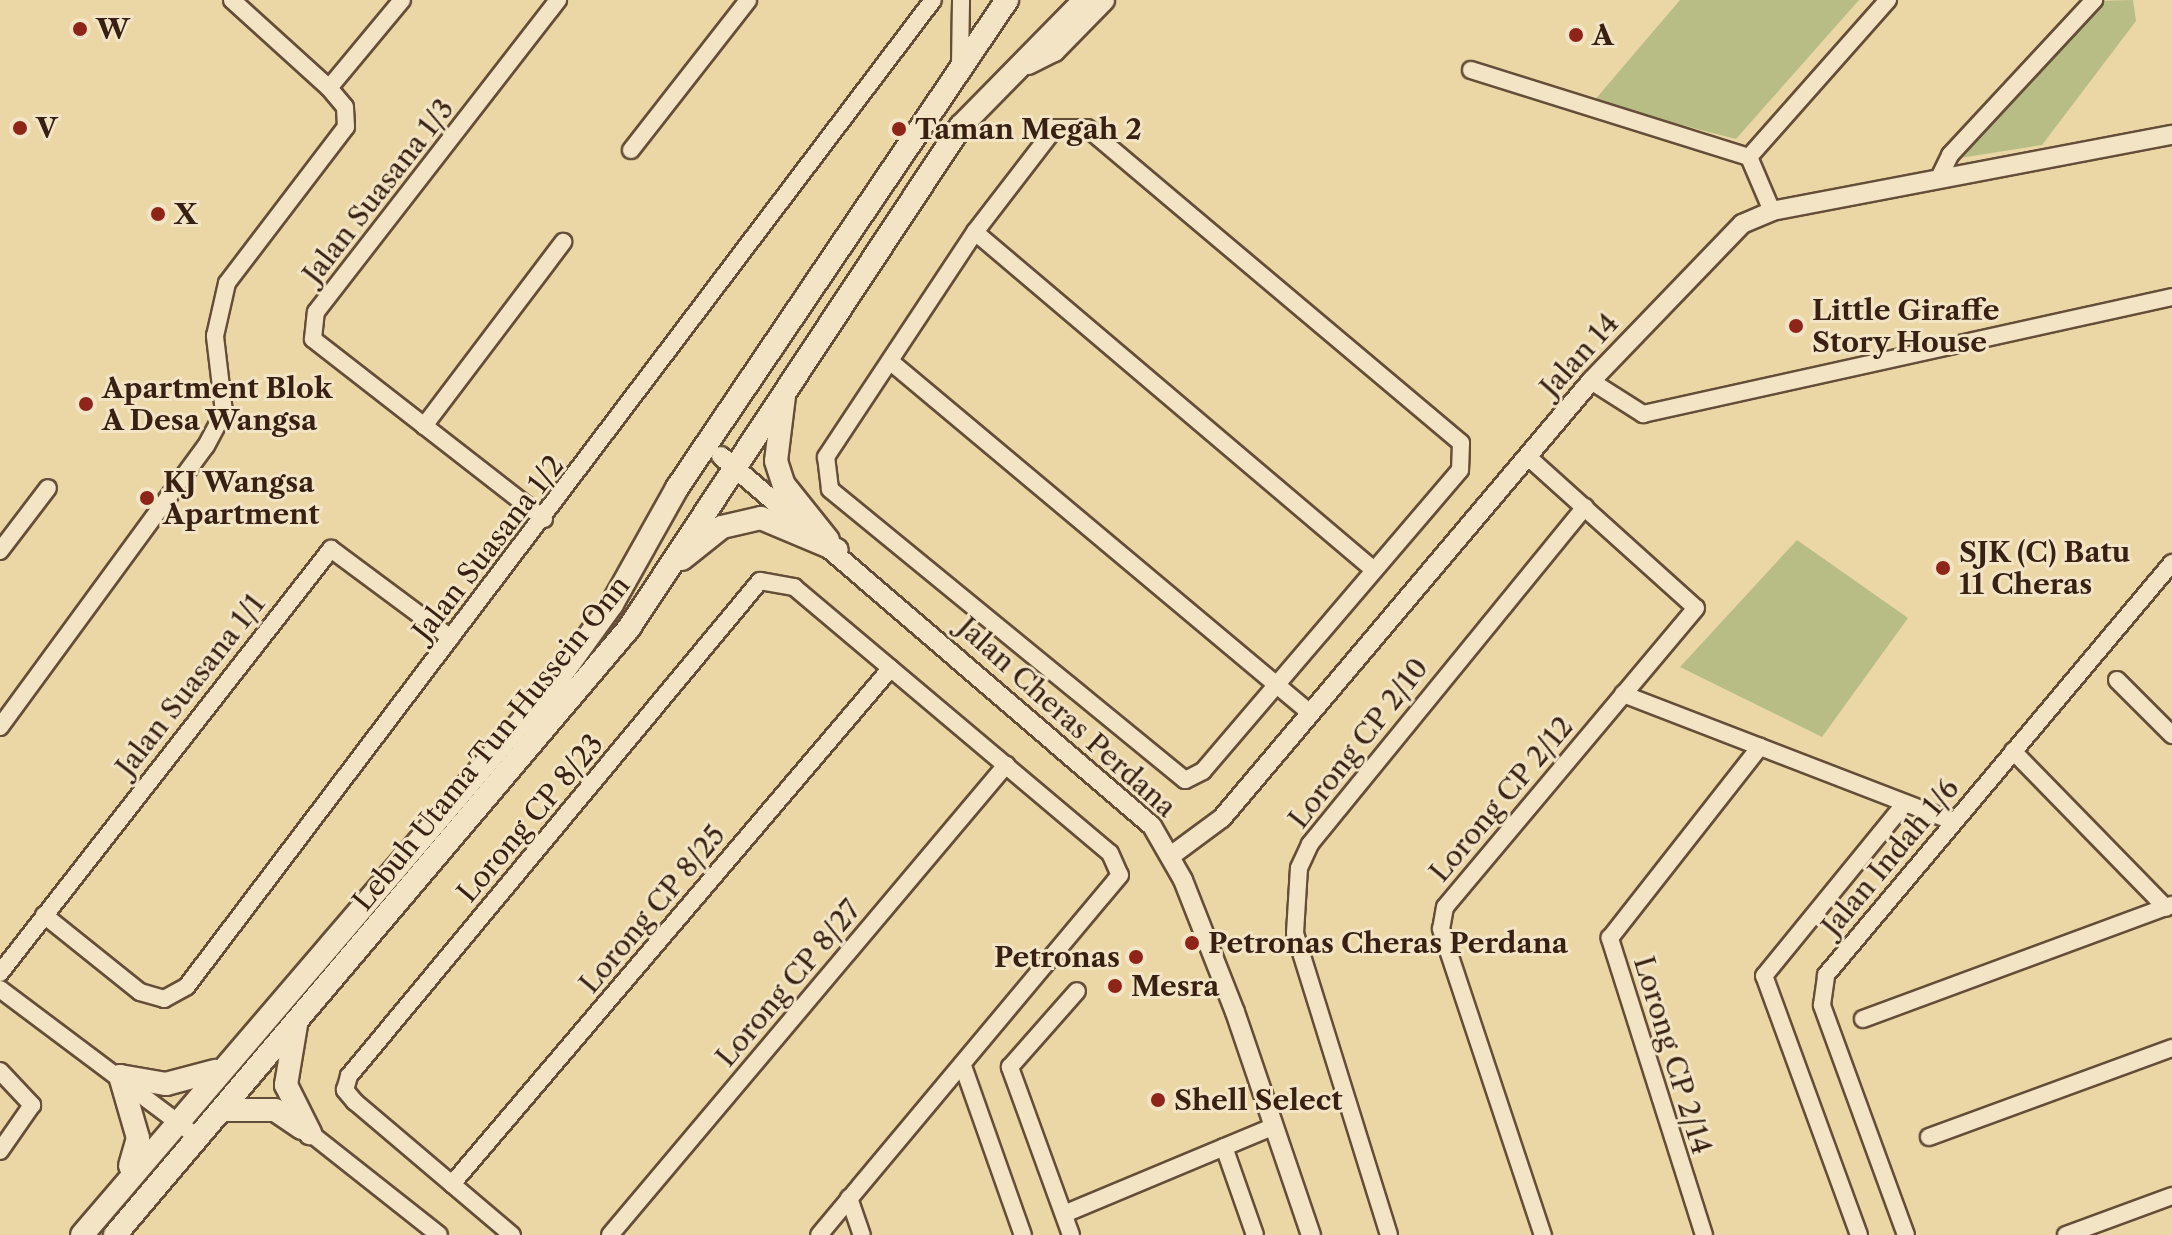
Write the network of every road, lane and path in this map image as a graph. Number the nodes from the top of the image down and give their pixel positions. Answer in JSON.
{"nodes":[{"id":1,"x":232,"y":0,"type":"edge"},
{"id":2,"x":402,"y":0,"type":"edge"},
{"id":3,"x":558,"y":0,"type":"edge"},
{"id":4,"x":748,"y":0,"type":"edge"},
{"id":5,"x":933,"y":0,"type":"edge"},
{"id":6,"x":961,"y":0,"type":"edge"},
{"id":7,"x":1007,"y":0,"type":"edge"},
{"id":8,"x":1085,"y":0,"type":"edge"},
{"id":9,"x":1103,"y":0,"type":"edge"},
{"id":10,"x":1888,"y":0,"type":"edge"},
{"id":11,"x":2094,"y":0,"type":"edge"},
{"id":12,"x":1471,"y":70,"type":"dead end"},
{"id":13,"x":958,"y":75,"type":"junction"},
{"id":14,"x":1001,"y":78,"type":"junction"},
{"id":15,"x":329,"y":88,"type":"junction"},
{"id":16,"x":2172,"y":135,"type":"edge"},
{"id":17,"x":631,"y":150,"type":"dead end"},
{"id":18,"x":1749,"y":157,"type":"junction"},
{"id":19,"x":1938,"y":180,"type":"junction"},
{"id":20,"x":1772,"y":211,"type":"junction"},
{"id":21,"x":975,"y":232,"type":"junction"},
{"id":22,"x":563,"y":242,"type":"dead end"},
{"id":23,"x":2172,"y":297,"type":"edge"},
{"id":24,"x":771,"y":350,"type":"junction"},
{"id":25,"x":891,"y":362,"type":"junction"},
{"id":26,"x":1591,"y":381,"type":"junction"},
{"id":27,"x":786,"y":386,"type":"junction"},
{"id":28,"x":424,"y":426,"type":"junction"},
{"id":29,"x":1527,"y":456,"type":"junction"},
{"id":30,"x":727,"y":461,"type":"junction"},
{"id":31,"x":48,"y":488,"type":"dead end"},
{"id":32,"x":1585,"y":507,"type":"junction"},
{"id":33,"x":544,"y":519,"type":"junction"},
{"id":34,"x":654,"y":532,"type":"junction"},
{"id":35,"x":837,"y":550,"type":"junction"},
{"id":36,"x":0,"y":551,"type":"edge"},
{"id":37,"x":2172,"y":563,"type":"edge"},
{"id":38,"x":1374,"y":570,"type":"junction"},
{"id":39,"x":662,"y":581,"type":"junction"},
{"id":40,"x":451,"y":638,"type":"junction"},
{"id":41,"x":891,"y":668,"type":"junction"},
{"id":42,"x":2117,"y":680,"type":"dead end"},
{"id":43,"x":1277,"y":684,"type":"junction"},
{"id":44,"x":1623,"y":694,"type":"junction"},
{"id":45,"x":1310,"y":713,"type":"junction"},
{"id":46,"x":0,"y":727,"type":"edge"},
{"id":47,"x":2172,"y":735,"type":"edge"},
{"id":48,"x":1760,"y":747,"type":"junction"},
{"id":49,"x":2013,"y":751,"type":"junction"},
{"id":50,"x":1006,"y":765,"type":"junction"},
{"id":51,"x":1905,"y":803,"type":"junction"},
{"id":52,"x":1952,"y":821,"type":"junction"},
{"id":53,"x":1172,"y":855,"type":"junction"},
{"id":54,"x":2169,"y":906,"type":"edge"},
{"id":55,"x":44,"y":915,"type":"junction"},
{"id":56,"x":0,"y":973,"type":"edge"},
{"id":57,"x":0,"y":989,"type":"edge"},
{"id":58,"x":1077,"y":991,"type":"dead end"},
{"id":59,"x":1863,"y":1019,"type":"dead end"},
{"id":60,"x":296,"y":1025,"type":"junction"},
{"id":61,"x":2172,"y":1048,"type":"edge"},
{"id":62,"x":224,"y":1065,"type":"junction"},
{"id":63,"x":963,"y":1066,"type":"junction"},
{"id":64,"x":0,"y":1071,"type":"edge"},
{"id":65,"x":120,"y":1076,"type":"junction"},
{"id":66,"x":224,"y":1110,"type":"junction"},
{"id":67,"x":176,"y":1120,"type":"junction"},
{"id":68,"x":1274,"y":1126,"type":"junction"},
{"id":69,"x":310,"y":1133,"type":"junction"},
{"id":70,"x":197,"y":1137,"type":"junction"},
{"id":71,"x":1929,"y":1137,"type":"dead end"},
{"id":72,"x":1224,"y":1147,"type":"junction"},
{"id":73,"x":0,"y":1151,"type":"edge"},
{"id":74,"x":124,"y":1179,"type":"junction"},
{"id":75,"x":452,"y":1184,"type":"junction"},
{"id":76,"x":2172,"y":1196,"type":"edge"},
{"id":77,"x":849,"y":1198,"type":"junction"},
{"id":78,"x":1064,"y":1214,"type":"junction"},
{"id":79,"x":82,"y":1235,"type":"edge"},
{"id":80,"x":115,"y":1235,"type":"edge"},
{"id":81,"x":439,"y":1235,"type":"edge"},
{"id":82,"x":512,"y":1235,"type":"edge"},
{"id":83,"x":610,"y":1235,"type":"edge"},
{"id":84,"x":819,"y":1235,"type":"edge"},
{"id":85,"x":862,"y":1235,"type":"edge"},
{"id":86,"x":1023,"y":1235,"type":"edge"},
{"id":87,"x":1071,"y":1235,"type":"edge"},
{"id":88,"x":1255,"y":1235,"type":"edge"},
{"id":89,"x":1311,"y":1235,"type":"edge"},
{"id":90,"x":1389,"y":1235,"type":"edge"},
{"id":91,"x":1543,"y":1235,"type":"edge"},
{"id":92,"x":1704,"y":1235,"type":"edge"},
{"id":93,"x":1859,"y":1235,"type":"edge"},
{"id":94,"x":1906,"y":1235,"type":"edge"},
{"id":95,"x":2066,"y":1235,"type":"edge"}],
"edges":[{"from":1,"to":15,"type":"street"},
{"from":2,"to":15,"type":"street"},
{"from":3,"to":28,"type":"street","name":"Jalan Suasana 1/3"},
{"from":4,"to":17,"type":"street"},
{"from":5,"to":33,"type":"street","name":"Jalan Suasana 1/2"},
{"from":6,"to":13,"type":"street"},
{"from":7,"to":13,"type":"main road","name":"Lebuh Utama Tun Hussein Onn"},
{"from":8,"to":14,"type":"main road","name":"Lebuh Utama Tun Hussein Onn"},
{"from":9,"to":14,"type":"main road"},
{"from":10,"to":18,"type":"street"},
{"from":11,"to":19,"type":"street"},
{"from":12,"to":18,"type":"street"},
{"from":13,"to":24,"type":"main road","name":"Lebuh Utama Tun Hussein Onn"},
{"from":14,"to":27,"type":"main road","name":"Lebuh Utama Tun Hussein Onn"},
{"from":15,"to":46,"type":"street"},
{"from":16,"to":19,"type":"street","name":"Jalan 14"},
{"from":18,"to":20,"type":"street"},
{"from":19,"to":20,"type":"street","name":"Jalan 14"},
{"from":20,"to":26,"type":"street","name":"Jalan 14"},
{"from":21,"to":25,"type":"street"},
{"from":21,"to":38,"type":"street"},
{"from":21,"to":38,"type":"street"},
{"from":22,"to":28,"type":"street"},
{"from":23,"to":26,"type":"street"},
{"from":24,"to":30,"type":"main road"},
{"from":24,"to":34,"type":"main road","name":"Lebuh Utama Tun Hussein Onn"},
{"from":25,"to":43,"type":"street"},
{"from":25,"to":43,"type":"street"},
{"from":26,"to":29,"type":"street","name":"Jalan 14"},
{"from":27,"to":30,"type":"main road","name":"Lebuh Utama Tun Hussein Onn"},
{"from":27,"to":35,"type":"main road"},
{"from":28,"to":33,"type":"street","name":"Jalan Suasana 1/3"},
{"from":29,"to":32,"type":"street"},
{"from":29,"to":45,"type":"street","name":"Jalan 14"},
{"from":30,"to":34,"type":"main road"},
{"from":30,"to":35,"type":"street","name":"Jalan Cheras Perdana"},
{"from":30,"to":39,"type":"main road","name":"Lebuh Utama Tun Hussein Onn"},
{"from":31,"to":36,"type":"street"},
{"from":32,"to":44,"type":"street","name":"Lorong CP 2/12"},
{"from":32,"to":90,"type":"street","name":"Lorong CP 2/10"},
{"from":33,"to":40,"type":"street","name":"Jalan Suasana 1/2"},
{"from":34,"to":62,"type":"main road","name":"Lebuh Utama Tun Hussein Onn"},
{"from":35,"to":39,"type":"main road"},
{"from":35,"to":53,"type":"street","name":"Jalan Cheras Perdana"},
{"from":37,"to":49,"type":"street","name":"Jalan Indah 1/6"},
{"from":38,"to":43,"type":"street"},
{"from":39,"to":60,"type":"main road","name":"Lebuh Utama Tun Hussein Onn"},
{"from":40,"to":55,"type":"street","name":"Jalan Suasana 1/2"},
{"from":40,"to":55,"type":"street","name":"Jalan Suasana 1/1"},
{"from":41,"to":50,"type":"street"},
{"from":41,"to":75,"type":"street","name":"Lorong CP 8/25"},
{"from":41,"to":75,"type":"street","name":"Lorong CP 8/23"},
{"from":42,"to":47,"type":"street"},
{"from":43,"to":45,"type":"street"},
{"from":44,"to":48,"type":"street"},
{"from":44,"to":91,"type":"street","name":"Lorong CP 2/12"},
{"from":45,"to":53,"type":"street","name":"Jalan 14"},
{"from":48,"to":51,"type":"street"},
{"from":48,"to":92,"type":"street","name":"Lorong CP 2/14"},
{"from":49,"to":52,"type":"street","name":"Jalan Indah 1/6"},
{"from":49,"to":54,"type":"street"},
{"from":50,"to":63,"type":"street"},
{"from":50,"to":83,"type":"street","name":"Lorong CP 8/27"},
{"from":51,"to":52,"type":"street"},
{"from":51,"to":93,"type":"street"},
{"from":52,"to":94,"type":"street","name":"Jalan Indah 1/6"},
{"from":53,"to":68,"type":"street","name":"Jalan Cheras Perdana"},
{"from":54,"to":59,"type":"street"},
{"from":55,"to":56,"type":"street","name":"Jalan Suasana 1/1"},
{"from":57,"to":65,"type":"street"},
{"from":58,"to":78,"type":"street"},
{"from":60,"to":66,"type":"main road","name":"Lebuh Utama Tun Hussein Onn"},
{"from":60,"to":69,"type":"main road"},
{"from":61,"to":71,"type":"street"},
{"from":62,"to":65,"type":"main road"},
{"from":62,"to":67,"type":"main road","name":"Lebuh Utama Tun Hussein Onn"},
{"from":63,"to":77,"type":"street"},
{"from":63,"to":86,"type":"street"},
{"from":64,"to":73,"type":"street"},
{"from":65,"to":67,"type":"street"},
{"from":65,"to":74,"type":"main road"},
{"from":66,"to":69,"type":"main road"},
{"from":66,"to":70,"type":"main road","name":"Lebuh Utama Tun Hussein Onn"},
{"from":67,"to":70,"type":"street"},
{"from":67,"to":74,"type":"main road","name":"Lebuh Utama Tun Hussein Onn"},
{"from":68,"to":72,"type":"street"},
{"from":68,"to":89,"type":"street","name":"Jalan Cheras Perdana"},
{"from":69,"to":81,"type":"street"},
{"from":70,"to":80,"type":"main road","name":"Lebuh Utama Tun Hussein Onn"},
{"from":72,"to":78,"type":"street"},
{"from":72,"to":88,"type":"street"},
{"from":74,"to":79,"type":"main road","name":"Lebuh Utama Tun Hussein Onn"},
{"from":75,"to":82,"type":"street"},
{"from":76,"to":95,"type":"street"},
{"from":77,"to":84,"type":"street"},
{"from":77,"to":85,"type":"street"},
{"from":78,"to":87,"type":"street"}]}
